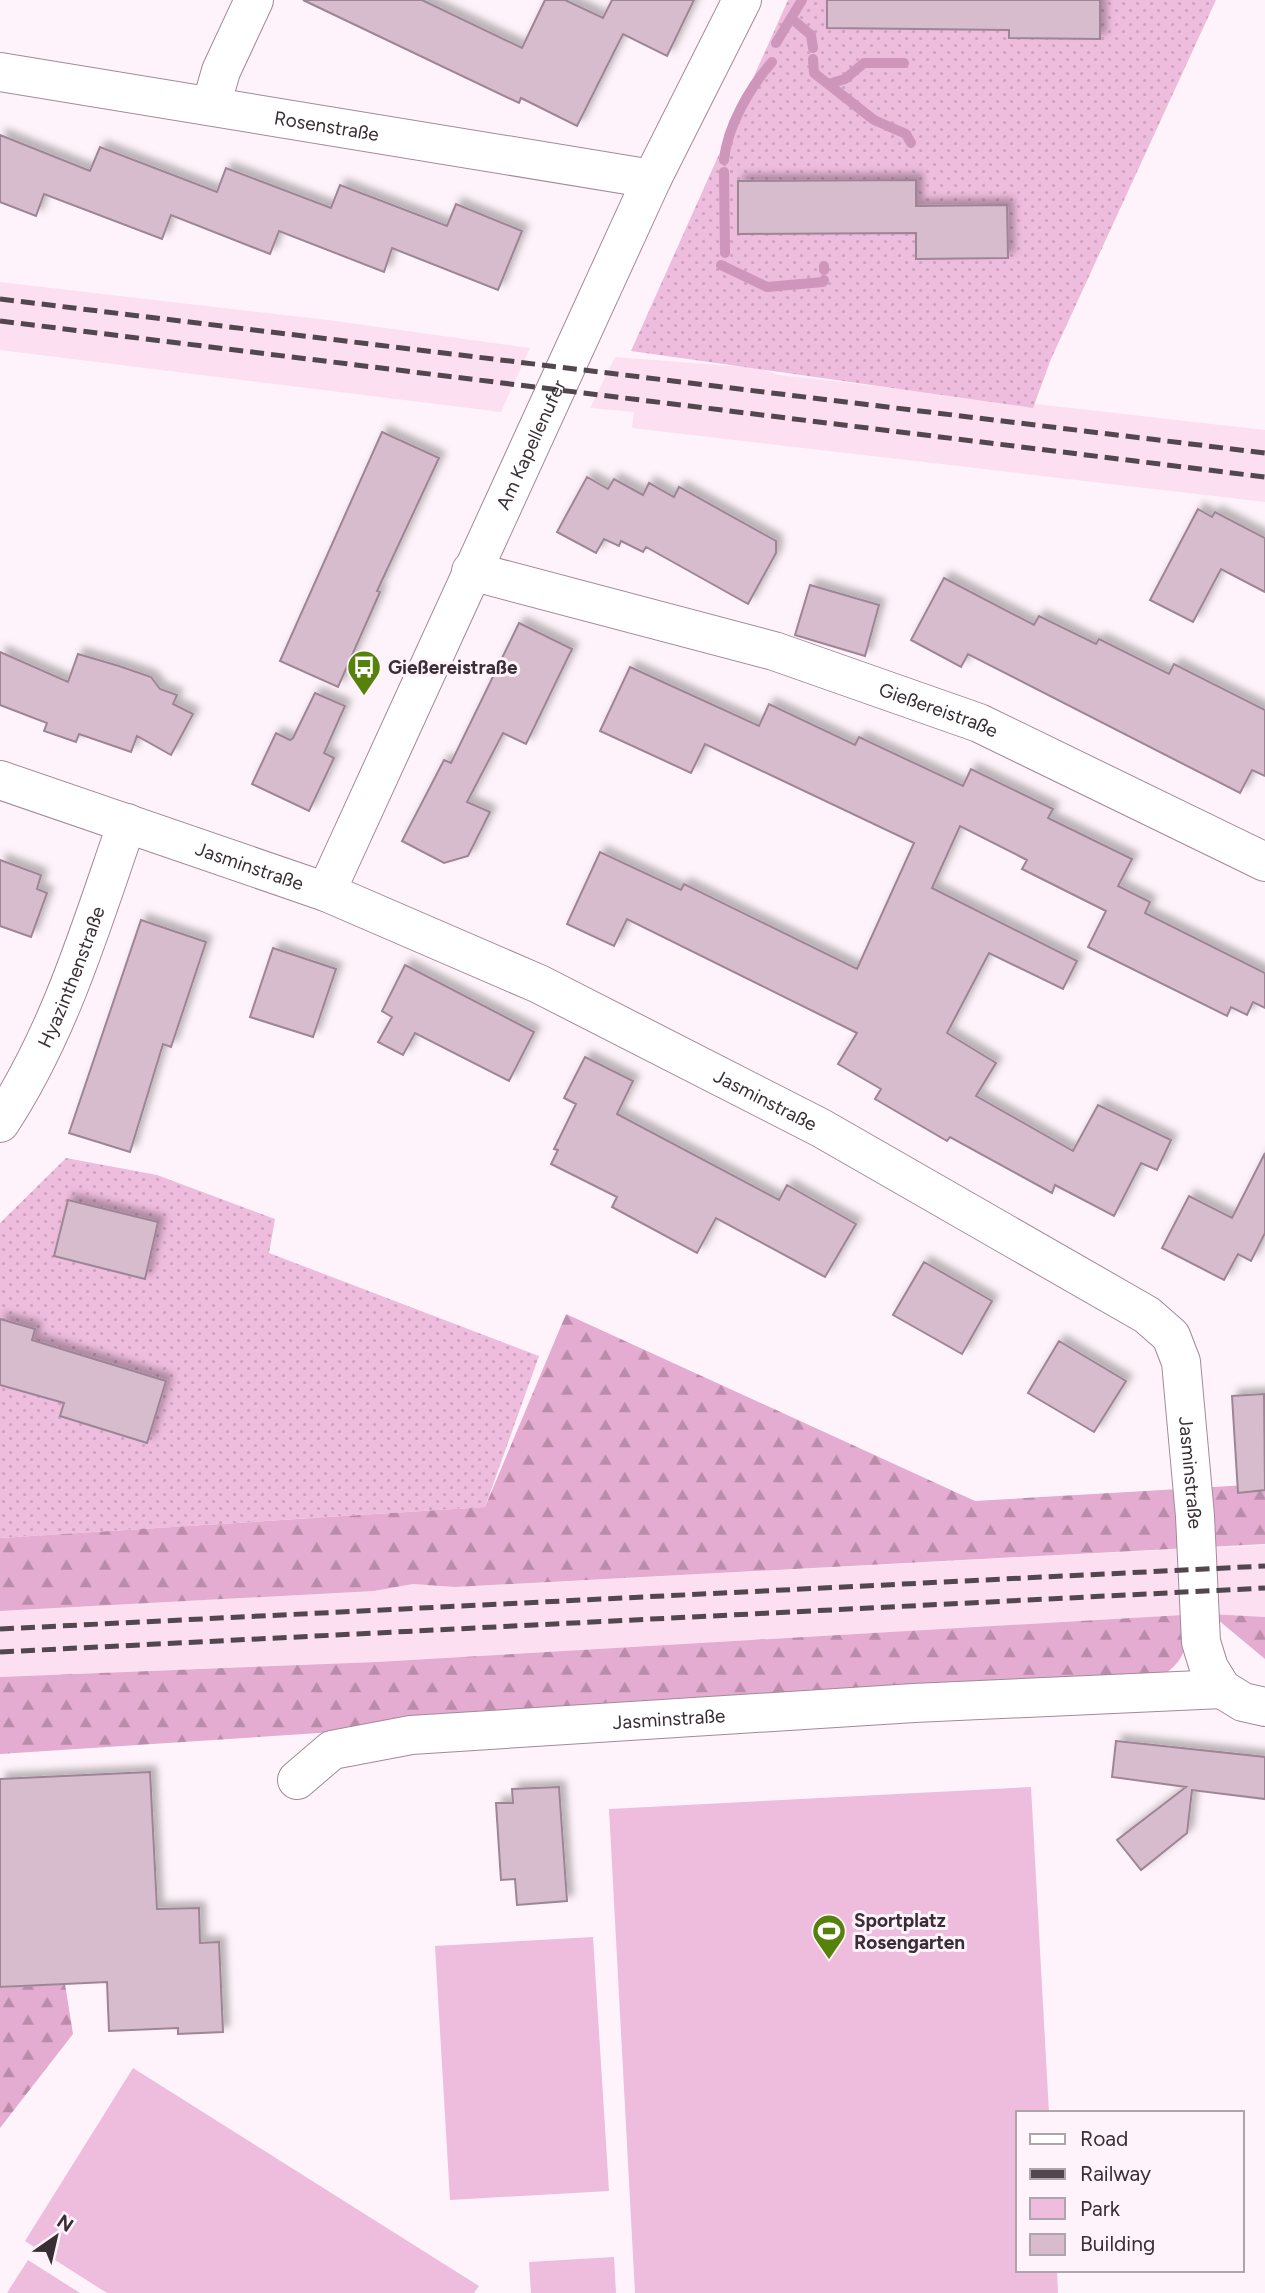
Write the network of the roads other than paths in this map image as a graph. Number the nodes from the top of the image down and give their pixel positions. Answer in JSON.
{"nodes":[{"id":1,"x":254,"y":0,"type":"edge"},
{"id":2,"x":742,"y":0,"type":"edge"},
{"id":3,"x":0,"y":72,"type":"edge"},
{"id":4,"x":211,"y":106,"type":"junction"},
{"id":5,"x":652,"y":179,"type":"junction"},
{"id":6,"x":471,"y":571,"type":"junction"},
{"id":7,"x":0,"y":780,"type":"edge"},
{"id":8,"x":127,"y":823,"type":"junction"},
{"id":9,"x":1265,"y":862,"type":"edge"},
{"id":10,"x":326,"y":892,"type":"junction"},
{"id":11,"x":0,"y":1123,"type":"edge"},
{"id":12,"x":1222,"y":1689,"type":"junction"},
{"id":13,"x":1265,"y":1707,"type":"edge"},
{"id":14,"x":297,"y":1780,"type":"dead end"}],
"edges":[{"from":1,"to":4,"type":"street"},
{"from":2,"to":5,"type":"street","name":"Am Kapellenufer"},
{"from":3,"to":4,"type":"street","name":"Rosenstraße"},
{"from":4,"to":5,"type":"street","name":"Rosenstraße"},
{"from":5,"to":6,"type":"street","name":"Am Kapellenufer"},
{"from":6,"to":9,"type":"street","name":"Gießereistraße"},
{"from":6,"to":10,"type":"street","name":"Am Kapellenufer"},
{"from":7,"to":8,"type":"street","name":"Jasminstraße"},
{"from":8,"to":10,"type":"street","name":"Jasminstraße"},
{"from":8,"to":11,"type":"street","name":"Hyazinthenstraße"},
{"from":10,"to":12,"type":"street","name":"Jasminstraße"},
{"from":12,"to":13,"type":"street","name":"Jasminstraße"},
{"from":12,"to":14,"type":"street","name":"Jasminstraße"}]}
